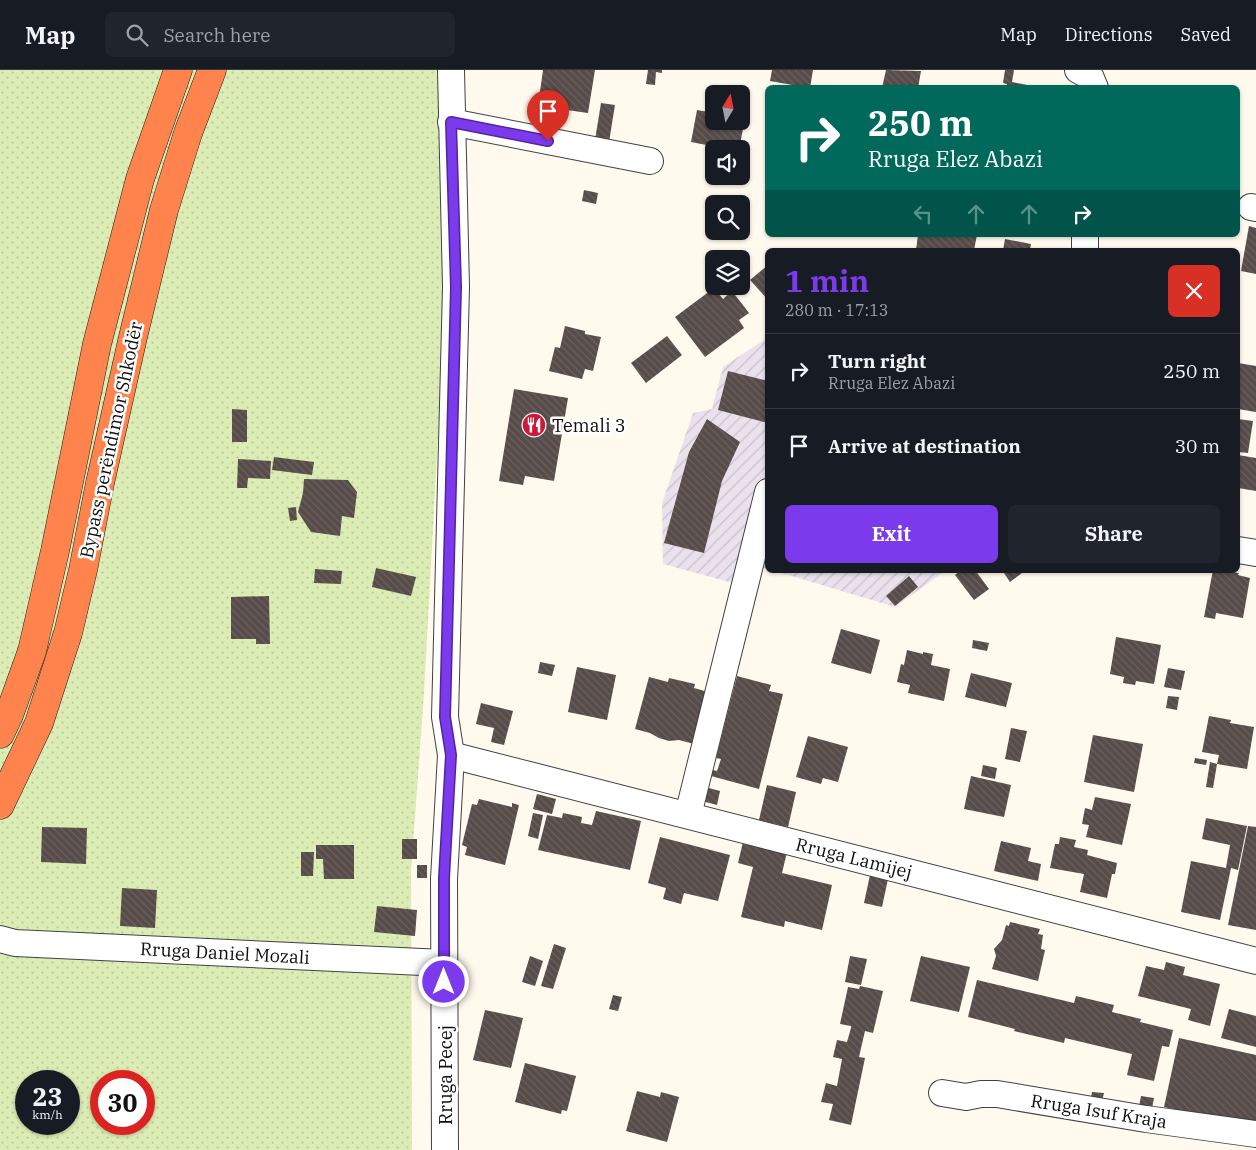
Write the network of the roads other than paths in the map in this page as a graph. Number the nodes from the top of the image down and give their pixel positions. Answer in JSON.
{"nodes":[{"id":1,"x":178,"y":70,"type":"edge"},
{"id":2,"x":212,"y":70,"type":"edge"},
{"id":3,"x":451,"y":70,"type":"edge"},
{"id":4,"x":1078,"y":70,"type":"edge"},
{"id":5,"x":1094,"y":85,"type":"edge"},
{"id":6,"x":451,"y":122,"type":"junction"},
{"id":7,"x":650,"y":161,"type":"dead end"},
{"id":8,"x":765,"y":504,"type":"edge"},
{"id":9,"x":1240,"y":550,"type":"edge"},
{"id":10,"x":1256,"y":553,"type":"edge"},
{"id":11,"x":0,"y":734,"type":"edge"},
{"id":12,"x":451,"y":755,"type":"junction"},
{"id":13,"x":0,"y":805,"type":"edge"},
{"id":14,"x":688,"y":815,"type":"junction"},
{"id":15,"x":2,"y":941,"type":"edge"},
{"id":16,"x":1256,"y":961,"type":"edge"},
{"id":17,"x":444,"y":963,"type":"junction"},
{"id":18,"x":942,"y":1093,"type":"dead end"},
{"id":19,"x":1256,"y":1134,"type":"edge"},
{"id":20,"x":445,"y":1150,"type":"edge"}],
"edges":[{"from":1,"to":11,"type":"highway","name":"Bypass perëndimor Shkodër"},
{"from":2,"to":13,"type":"highway","name":"Bypass perëndimor Shkodër"},
{"from":3,"to":6,"type":"street","name":"Rruga Pecej"},
{"from":4,"to":5,"type":"street"},
{"from":6,"to":7,"type":"street"},
{"from":6,"to":12,"type":"street","name":"Rruga Pecej"},
{"from":8,"to":14,"type":"street"},
{"from":9,"to":10,"type":"street"},
{"from":12,"to":14,"type":"street","name":"Rruga Lamijej"},
{"from":12,"to":17,"type":"street","name":"Rruga Pecej"},
{"from":14,"to":16,"type":"street","name":"Rruga Lamijej"},
{"from":15,"to":17,"type":"street","name":"Rruga Daniel Mozali"},
{"from":17,"to":20,"type":"street","name":"Rruga Pecej"},
{"from":18,"to":19,"type":"street","name":"Rruga Isuf Kraja"}]}
